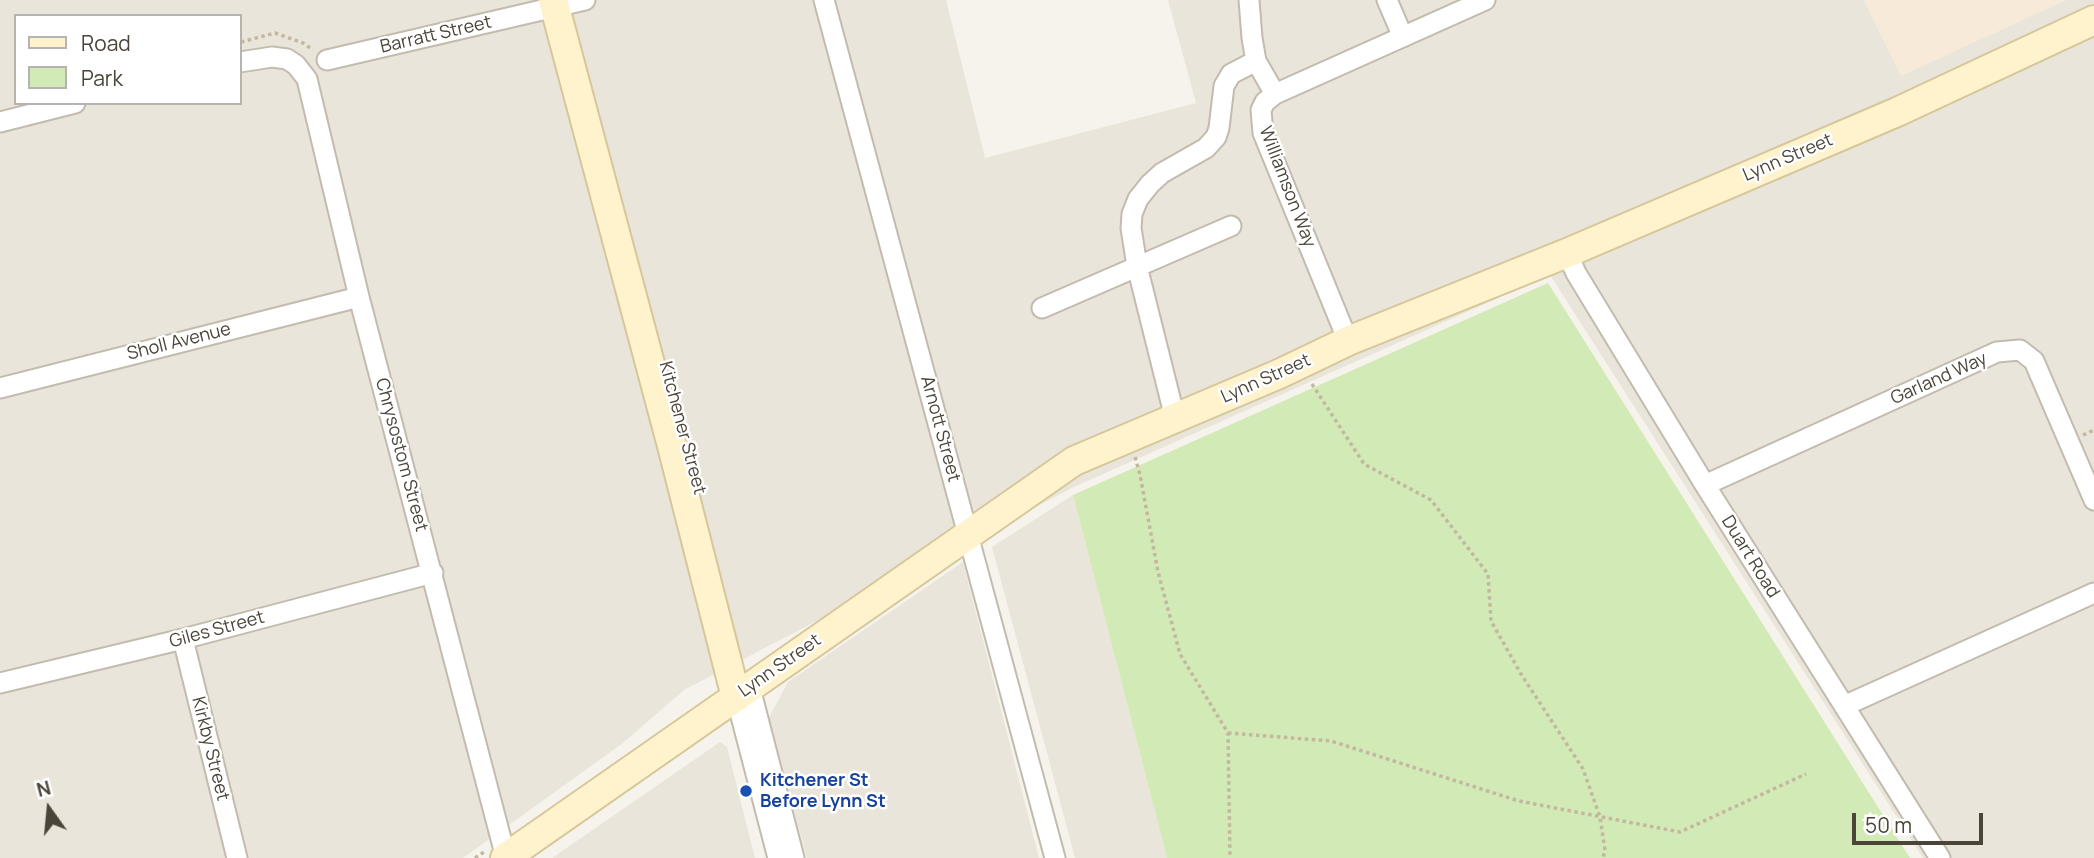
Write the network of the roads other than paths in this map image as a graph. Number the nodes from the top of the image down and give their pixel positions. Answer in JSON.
{"nodes":[{"id":1,"x":824,"y":0,"type":"edge"},
{"id":2,"x":1249,"y":0,"type":"edge"},
{"id":3,"x":1387,"y":0,"type":"edge"},
{"id":4,"x":1485,"y":0,"type":"edge"},
{"id":5,"x":566,"y":2,"type":"edge"},
{"id":6,"x":2094,"y":20,"type":"edge"},
{"id":7,"x":1403,"y":37,"type":"junction"},
{"id":8,"x":327,"y":60,"type":"dead end"},
{"id":9,"x":1256,"y":61,"type":"junction"},
{"id":10,"x":242,"y":62,"type":"edge"},
{"id":11,"x":1275,"y":94,"type":"junction"},
{"id":12,"x":67,"y":105,"type":"edge"},
{"id":13,"x":0,"y":122,"type":"edge"},
{"id":14,"x":1231,"y":226,"type":"dead end"},
{"id":15,"x":1567,"y":253,"type":"junction"},
{"id":16,"x":1137,"y":266,"type":"junction"},
{"id":17,"x":359,"y":297,"type":"junction"},
{"id":18,"x":1042,"y":308,"type":"dead end"},
{"id":19,"x":1348,"y":341,"type":"junction"},
{"id":20,"x":0,"y":388,"type":"edge"},
{"id":21,"x":1175,"y":418,"type":"junction"},
{"id":22,"x":1705,"y":485,"type":"junction"},
{"id":23,"x":2094,"y":500,"type":"edge"},
{"id":24,"x":968,"y":533,"type":"junction"},
{"id":25,"x":433,"y":573,"type":"junction"},
{"id":26,"x":2094,"y":593,"type":"edge"},
{"id":27,"x":183,"y":639,"type":"junction"},
{"id":28,"x":0,"y":682,"type":"edge"},
{"id":29,"x":743,"y":693,"type":"junction"},
{"id":30,"x":1844,"y":706,"type":"junction"},
{"id":31,"x":237,"y":858,"type":"edge"},
{"id":32,"x":505,"y":858,"type":"edge"},
{"id":33,"x":778,"y":858,"type":"edge"},
{"id":34,"x":794,"y":858,"type":"edge"},
{"id":35,"x":1055,"y":858,"type":"edge"},
{"id":36,"x":1940,"y":858,"type":"edge"}],
"edges":[{"from":1,"to":24,"type":"street","name":"Arnott Street"},
{"from":2,"to":9,"type":"street"},
{"from":3,"to":7,"type":"street"},
{"from":4,"to":7,"type":"street"},
{"from":5,"to":8,"type":"street","name":"Barratt Street"},
{"from":5,"to":29,"type":"street","name":"Kitchener Street"},
{"from":6,"to":15,"type":"street","name":"Lynn Street"},
{"from":7,"to":11,"type":"street"},
{"from":9,"to":11,"type":"street"},
{"from":9,"to":16,"type":"street"},
{"from":10,"to":17,"type":"street","name":"Chrysostom Street"},
{"from":11,"to":19,"type":"street","name":"Williamson Way"},
{"from":12,"to":13,"type":"street"},
{"from":14,"to":16,"type":"street"},
{"from":15,"to":19,"type":"street","name":"Lynn Street"},
{"from":15,"to":22,"type":"street","name":"Duart Road"},
{"from":16,"to":18,"type":"street"},
{"from":16,"to":21,"type":"street"},
{"from":17,"to":20,"type":"street","name":"Sholl Avenue"},
{"from":17,"to":25,"type":"street","name":"Chrysostom Street"},
{"from":19,"to":21,"type":"street","name":"Lynn Street"},
{"from":21,"to":24,"type":"street","name":"Lynn Street"},
{"from":22,"to":23,"type":"street","name":"Garland Way"},
{"from":22,"to":30,"type":"street","name":"Duart Road"},
{"from":24,"to":29,"type":"street","name":"Lynn Street"},
{"from":24,"to":35,"type":"street","name":"Arnott Street"},
{"from":25,"to":27,"type":"street","name":"Giles Street"},
{"from":25,"to":32,"type":"street","name":"Chrysostom Street"},
{"from":26,"to":30,"type":"street"},
{"from":27,"to":28,"type":"street","name":"Giles Street"},
{"from":27,"to":31,"type":"street","name":"Kirkby Street"},
{"from":29,"to":32,"type":"street","name":"Lynn Street"},
{"from":29,"to":33,"type":"street","name":"Kitchener Street"},
{"from":29,"to":34,"type":"street","name":"Kitchener Street"},
{"from":30,"to":36,"type":"street","name":"Duart Road"}]}
